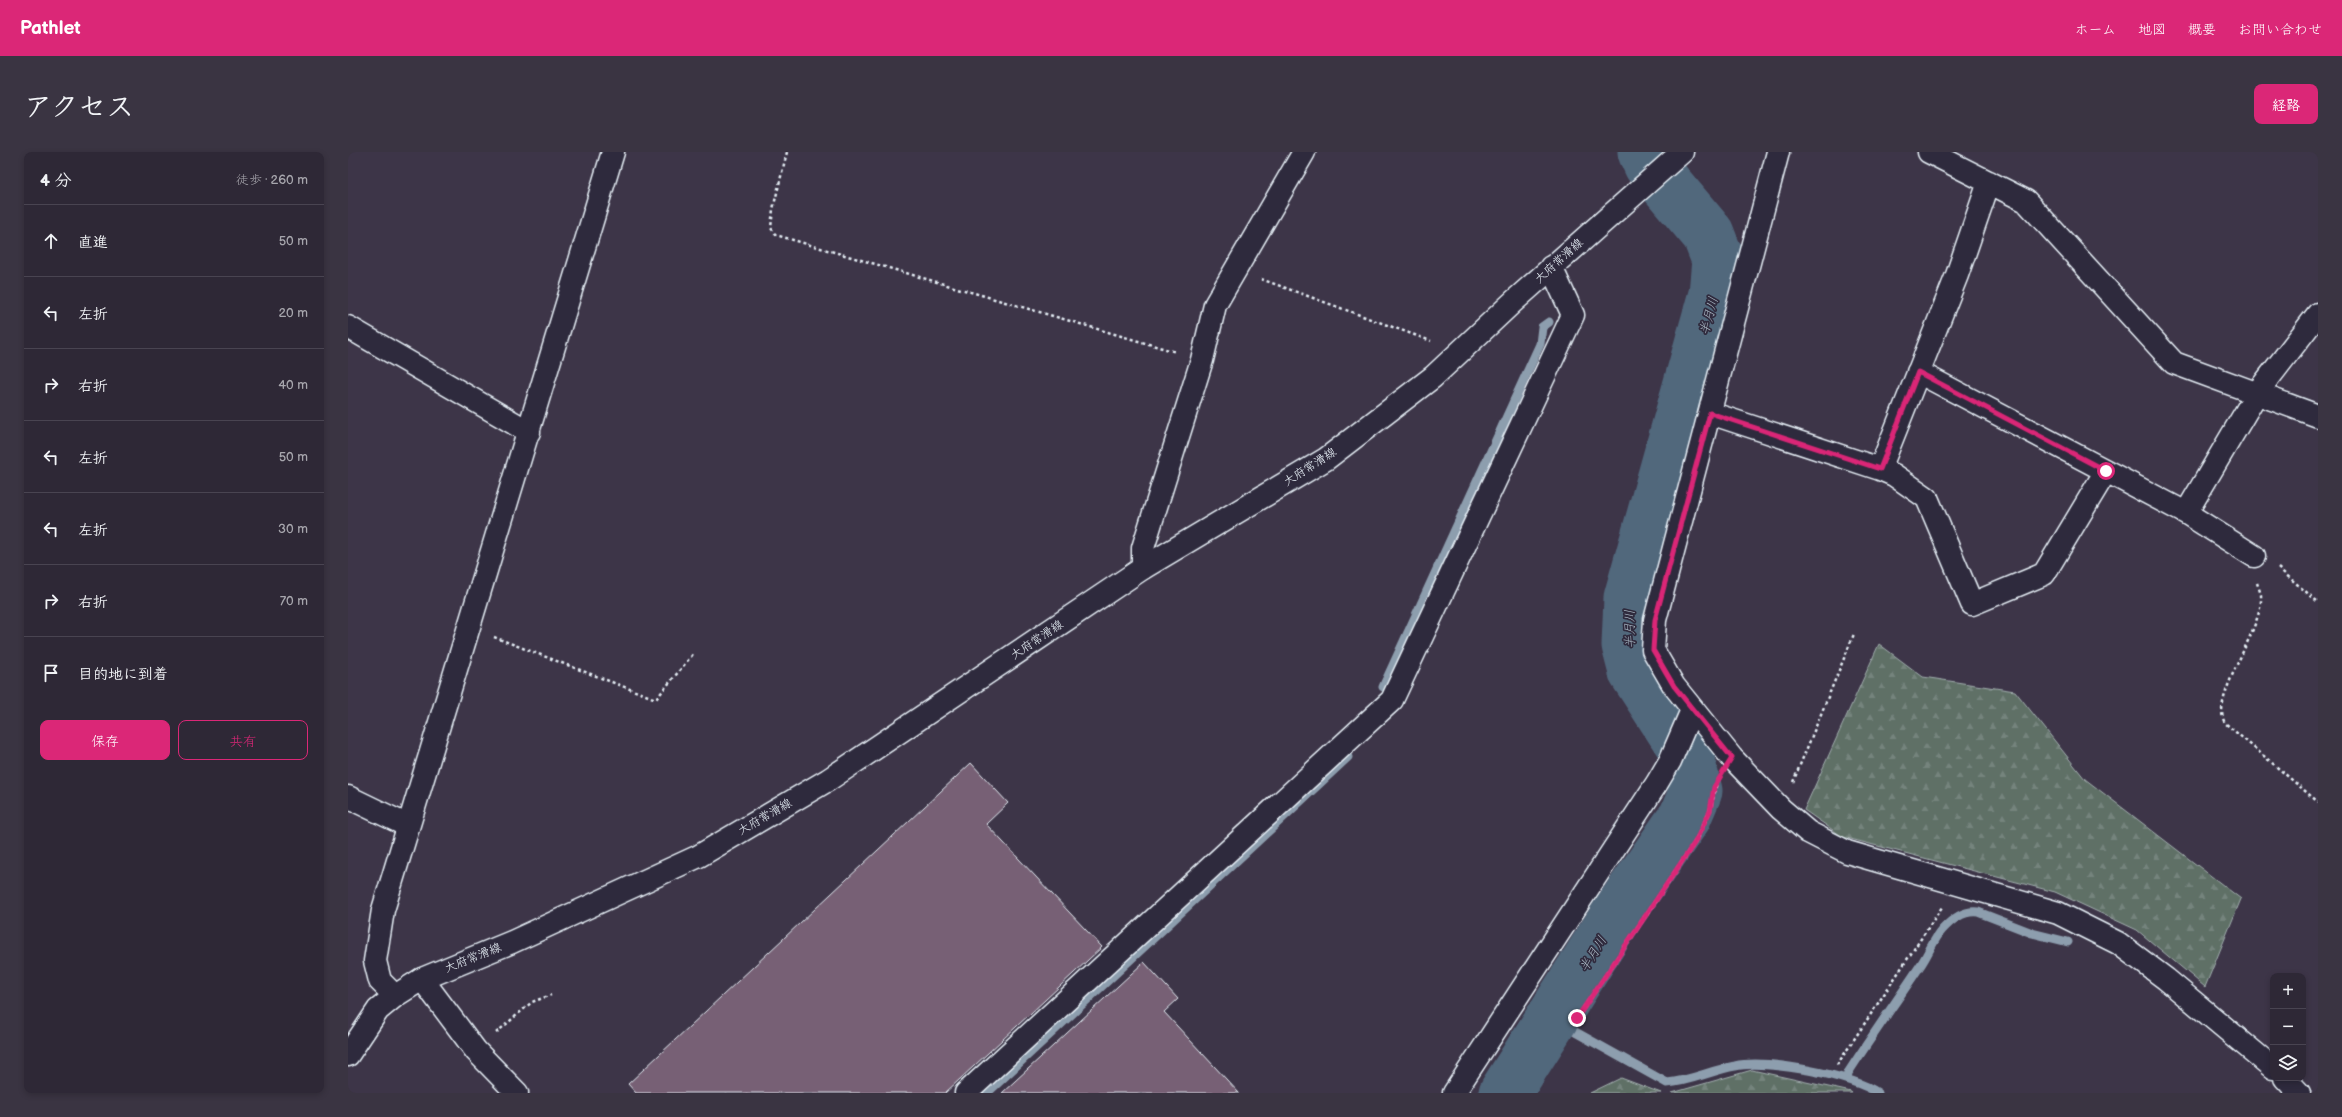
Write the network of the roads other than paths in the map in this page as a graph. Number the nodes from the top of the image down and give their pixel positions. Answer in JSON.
{"nodes":[{"id":1,"x":612,"y":152,"type":"edge"},
{"id":2,"x":1304,"y":152,"type":"edge"},
{"id":3,"x":1682,"y":152,"type":"edge"},
{"id":4,"x":1778,"y":152,"type":"edge"},
{"id":5,"x":1929,"y":152,"type":"edge"},
{"id":6,"x":1989,"y":182,"type":"junction"},
{"id":7,"x":1551,"y":267,"type":"junction"},
{"id":8,"x":2318,"y":314,"type":"edge"},
{"id":9,"x":348,"y":327,"type":"edge"},
{"id":10,"x":1918,"y":372,"type":"junction"},
{"id":11,"x":2257,"y":393,"type":"junction"},
{"id":12,"x":1710,"y":413,"type":"junction"},
{"id":13,"x":2318,"y":416,"type":"edge"},
{"id":14,"x":529,"y":432,"type":"junction"},
{"id":15,"x":1880,"y":469,"type":"junction"},
{"id":16,"x":2106,"y":471,"type":"junction"},
{"id":17,"x":2186,"y":513,"type":"junction"},
{"id":18,"x":2254,"y":556,"type":"road end"},
{"id":19,"x":1143,"y":568,"type":"junction"},
{"id":20,"x":1688,"y":717,"type":"junction"},
{"id":21,"x":348,"y":797,"type":"edge"},
{"id":22,"x":408,"y":826,"type":"junction"},
{"id":23,"x":422,"y":979,"type":"junction"},
{"id":24,"x":395,"y":996,"type":"junction"},
{"id":25,"x":348,"y":1055,"type":"edge"},
{"id":26,"x":2270,"y":1066,"type":"edge"},
{"id":27,"x":2288,"y":1081,"type":"edge"},
{"id":28,"x":517,"y":1093,"type":"edge"},
{"id":29,"x":966,"y":1093,"type":"edge"},
{"id":30,"x":1454,"y":1093,"type":"edge"},
{"id":31,"x":2299,"y":1093,"type":"edge"}],
"edges":[{"from":1,"to":14,"type":"street"},
{"from":2,"to":19,"type":"street"},
{"from":3,"to":7,"type":"street","name":"大府常滑線"},
{"from":4,"to":12,"type":"street"},
{"from":5,"to":6,"type":"street"},
{"from":6,"to":10,"type":"street"},
{"from":6,"to":11,"type":"street"},
{"from":7,"to":19,"type":"street","name":"大府常滑線"},
{"from":7,"to":29,"type":"street"},
{"from":8,"to":11,"type":"street"},
{"from":9,"to":14,"type":"street"},
{"from":10,"to":15,"type":"street"},
{"from":10,"to":16,"type":"street"},
{"from":11,"to":13,"type":"street"},
{"from":11,"to":17,"type":"street"},
{"from":12,"to":15,"type":"street"},
{"from":12,"to":20,"type":"street"},
{"from":14,"to":22,"type":"street"},
{"from":15,"to":16,"type":"street"},
{"from":16,"to":17,"type":"street"},
{"from":17,"to":18,"type":"street"},
{"from":19,"to":23,"type":"street","name":"大府常滑線"},
{"from":20,"to":26,"type":"street"},
{"from":20,"to":30,"type":"street"},
{"from":21,"to":22,"type":"street"},
{"from":22,"to":24,"type":"street"},
{"from":23,"to":24,"type":"street","name":"大府常滑線"},
{"from":23,"to":28,"type":"street"},
{"from":24,"to":25,"type":"street","name":"大府常滑線"},
{"from":27,"to":31,"type":"street"}]}
